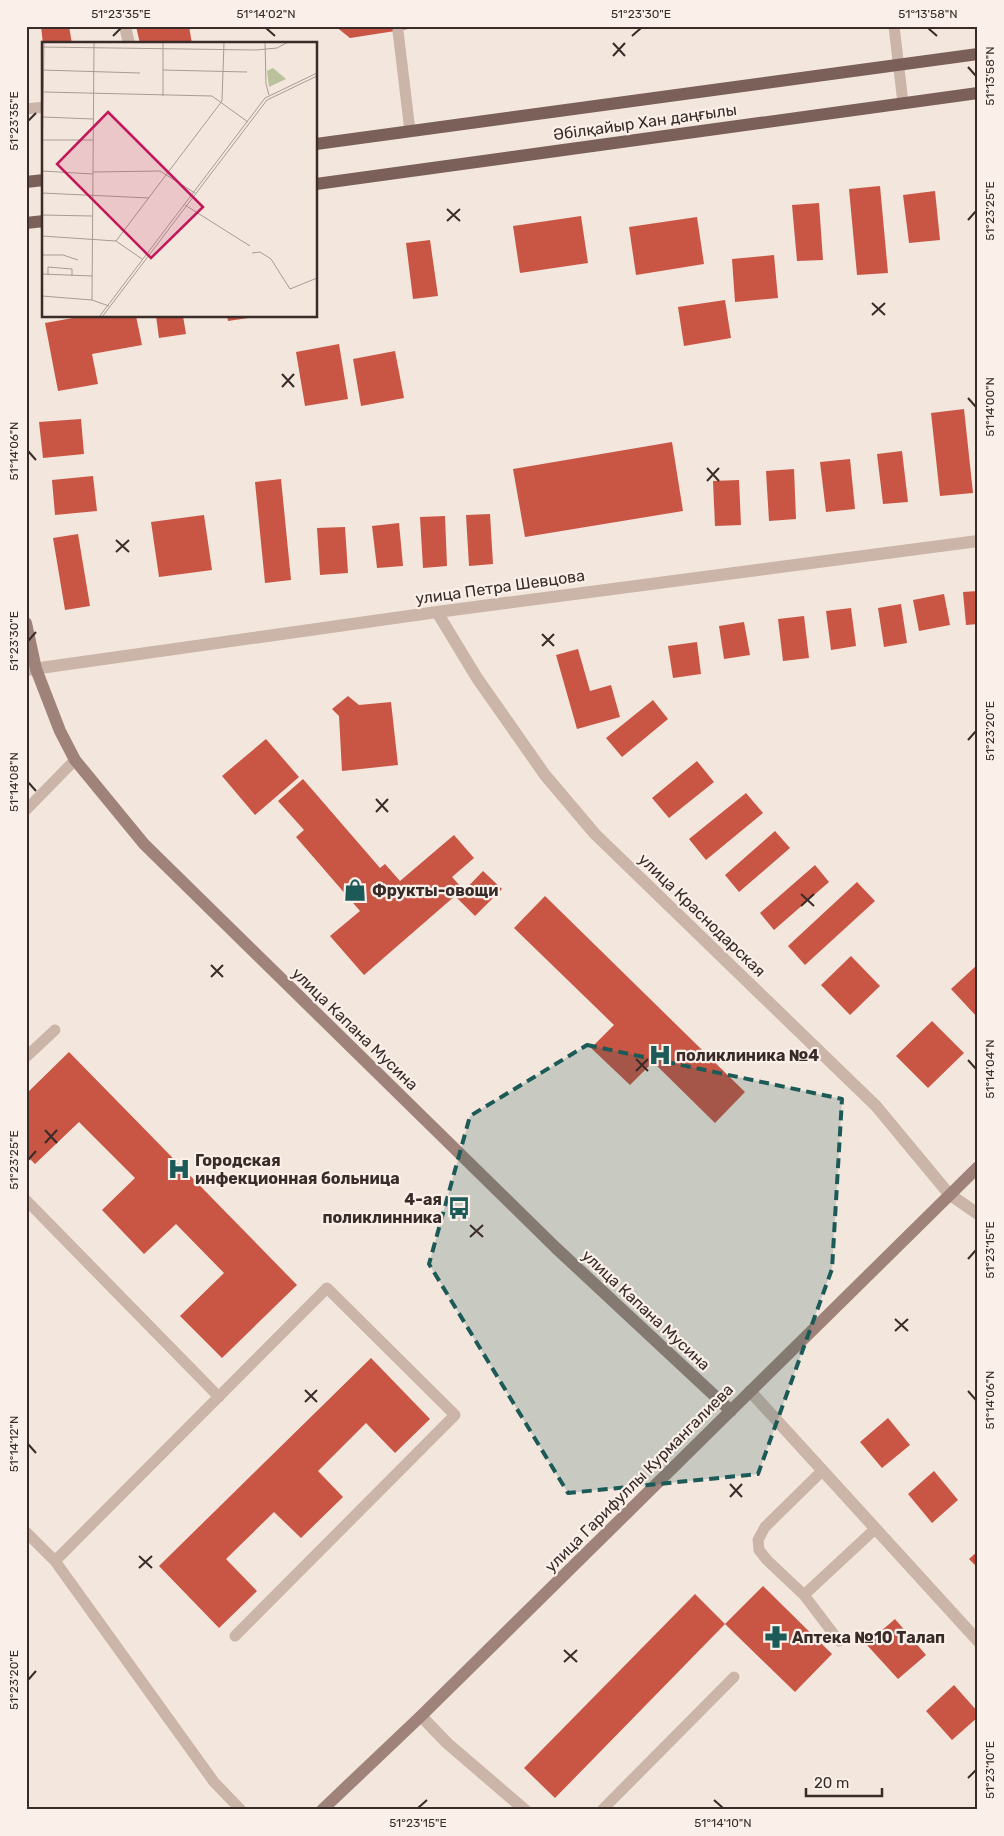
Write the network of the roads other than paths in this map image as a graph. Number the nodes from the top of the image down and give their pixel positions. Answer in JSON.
{"nodes":[{"id":1,"x":125,"y":26,"type":"edge"},
{"id":2,"x":894,"y":26,"type":"edge"},
{"id":3,"x":398,"y":31,"type":"dead end"},
{"id":4,"x":129,"y":42,"type":"edge"},
{"id":5,"x":978,"y":54,"type":"edge"},
{"id":6,"x":898,"y":64,"type":"junction"},
{"id":7,"x":978,"y":93,"type":"edge"},
{"id":8,"x":902,"y":103,"type":"junction"},
{"id":9,"x":42,"y":107,"type":"edge"},
{"id":10,"x":26,"y":109,"type":"edge"},
{"id":11,"x":410,"y":131,"type":"junction"},
{"id":12,"x":318,"y":144,"type":"edge"},
{"id":13,"x":42,"y":180,"type":"edge"},
{"id":14,"x":26,"y":182,"type":"edge"},
{"id":15,"x":318,"y":184,"type":"edge"},
{"id":16,"x":42,"y":221,"type":"edge"},
{"id":17,"x":26,"y":223,"type":"edge"},
{"id":18,"x":978,"y":541,"type":"edge"},
{"id":19,"x":437,"y":612,"type":"junction"},
{"id":20,"x":26,"y":622,"type":"edge"},
{"id":21,"x":31,"y":670,"type":"edge"},
{"id":22,"x":75,"y":760,"type":"junction"},
{"id":23,"x":26,"y":810,"type":"edge"},
{"id":24,"x":54,"y":1030,"type":"dead end"},
{"id":25,"x":26,"y":1057,"type":"edge"},
{"id":26,"x":978,"y":1167,"type":"edge"},
{"id":27,"x":949,"y":1194,"type":"junction"},
{"id":28,"x":26,"y":1200,"type":"edge"},
{"id":29,"x":978,"y":1214,"type":"edge"},
{"id":30,"x":750,"y":1391,"type":"junction"},
{"id":31,"x":219,"y":1397,"type":"junction"},
{"id":32,"x":731,"y":1411,"type":"junction"},
{"id":33,"x":822,"y":1471,"type":"junction"},
{"id":34,"x":875,"y":1529,"type":"junction"},
{"id":35,"x":26,"y":1532,"type":"edge"},
{"id":36,"x":55,"y":1561,"type":"junction"},
{"id":37,"x":804,"y":1595,"type":"junction"},
{"id":38,"x":235,"y":1636,"type":"dead end"},
{"id":39,"x":839,"y":1641,"type":"dead end"},
{"id":40,"x":978,"y":1641,"type":"edge"},
{"id":41,"x":734,"y":1677,"type":"dead end"},
{"id":42,"x":421,"y":1716,"type":"junction"},
{"id":43,"x":240,"y":1810,"type":"edge"},
{"id":44,"x":322,"y":1810,"type":"edge"},
{"id":45,"x":525,"y":1810,"type":"edge"},
{"id":46,"x":602,"y":1810,"type":"edge"}],
"edges":[{"from":1,"to":4,"type":"street"},
{"from":2,"to":6,"type":"lane"},
{"from":3,"to":11,"type":"lane"},
{"from":5,"to":6,"type":"main road","name":"Әбілқайыр Хан даңғылы"},
{"from":6,"to":8,"type":"lane"},
{"from":6,"to":11,"type":"main road","name":"Әбілқайыр Хан даңғылы"},
{"from":7,"to":8,"type":"main road","name":"Әбілқайыр Хан даңғылы"},
{"from":8,"to":15,"type":"main road","name":"Әбілқайыр Хан даңғылы"},
{"from":9,"to":10,"type":"lane"},
{"from":11,"to":12,"type":"main road","name":"Әбілқайыр Хан даңғылы"},
{"from":13,"to":14,"type":"main road"},
{"from":16,"to":17,"type":"main road"},
{"from":18,"to":19,"type":"street","name":"улица Петра Шевцова"},
{"from":19,"to":21,"type":"street","name":"улица Петра Шевцова"},
{"from":19,"to":27,"type":"street","name":"улица Краснодарская"},
{"from":20,"to":21,"type":"street","name":"улица Капана Мусина"},
{"from":21,"to":22,"type":"street","name":"улица Капана Мусина"},
{"from":22,"to":23,"type":"lane"},
{"from":22,"to":32,"type":"street","name":"улица Капана Мусина"},
{"from":24,"to":25,"type":"lane"},
{"from":26,"to":27,"type":"street","name":"улица Гарифуллы Курмангалиева"},
{"from":27,"to":29,"type":"street","name":"улица Краснодарская"},
{"from":27,"to":30,"type":"street","name":"улица Гарифуллы Курмангалиева"},
{"from":28,"to":31,"type":"lane"},
{"from":30,"to":32,"type":"street","name":"улица Гарифуллы Курмангалиева"},
{"from":30,"to":33,"type":"street"},
{"from":31,"to":36,"type":"lane"},
{"from":31,"to":38,"type":"lane"},
{"from":32,"to":42,"type":"street","name":"улица Гарифуллы Курмангалиева"},
{"from":33,"to":34,"type":"street"},
{"from":33,"to":37,"type":"lane"},
{"from":34,"to":37,"type":"lane"},
{"from":34,"to":40,"type":"street"},
{"from":35,"to":36,"type":"lane"},
{"from":36,"to":43,"type":"lane"},
{"from":37,"to":39,"type":"lane"},
{"from":41,"to":46,"type":"lane"},
{"from":42,"to":44,"type":"street","name":"улица Гарифуллы Курмангалиева"},
{"from":42,"to":45,"type":"street"}]}
